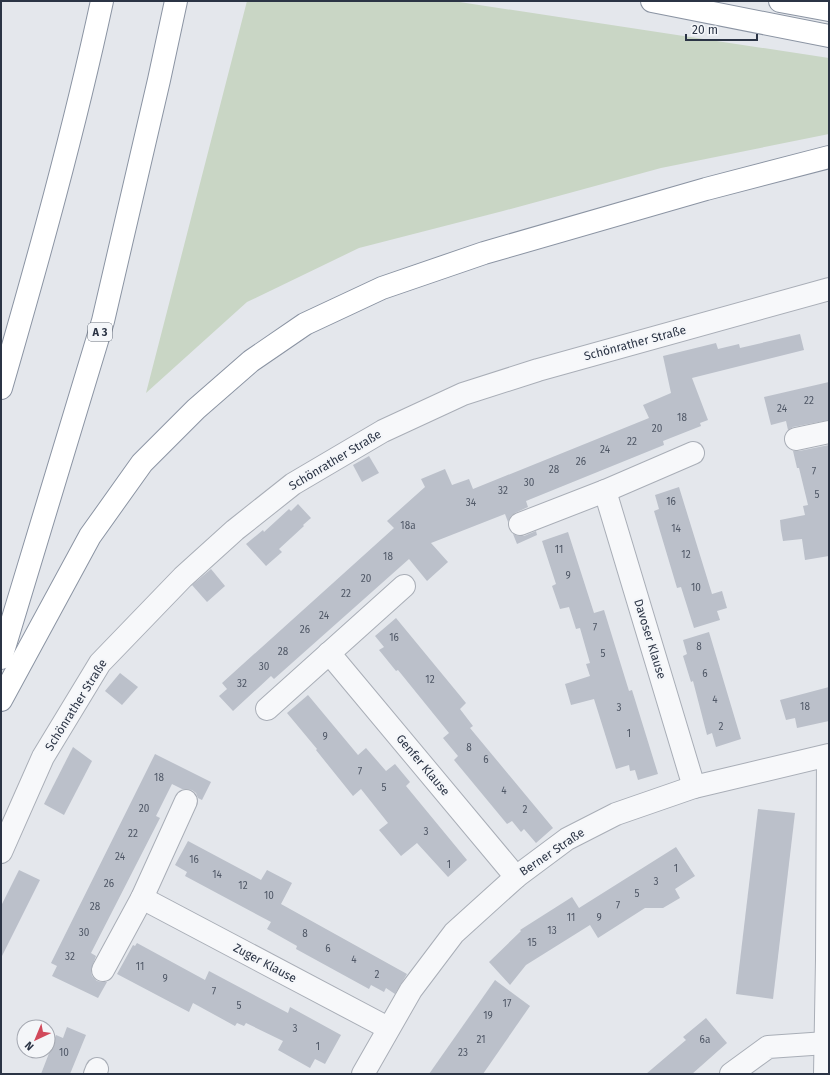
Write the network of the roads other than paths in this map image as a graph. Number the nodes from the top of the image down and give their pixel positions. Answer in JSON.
{"nodes":[{"id":1,"x":102,"y":1,"type":"edge"},
{"id":2,"x":176,"y":1,"type":"edge"},
{"id":3,"x":652,"y":1,"type":"edge"},
{"id":4,"x":780,"y":1,"type":"edge"},
{"id":5,"x":803,"y":1,"type":"edge"},
{"id":6,"x":829,"y":10,"type":"edge"},
{"id":7,"x":829,"y":36,"type":"edge"},
{"id":8,"x":829,"y":157,"type":"edge"},
{"id":9,"x":36,"y":268,"type":"junction"},
{"id":10,"x":829,"y":289,"type":"edge"},
{"id":11,"x":1,"y":331,"type":"edge"},
{"id":12,"x":1,"y":388,"type":"edge"},
{"id":13,"x":829,"y":432,"type":"edge"},
{"id":14,"x":796,"y":439,"type":"dead end"},
{"id":15,"x":693,"y":453,"type":"dead end"},
{"id":16,"x":605,"y":491,"type":"junction"},
{"id":17,"x":520,"y":524,"type":"dead end"},
{"id":18,"x":404,"y":586,"type":"dead end"},
{"id":19,"x":329,"y":653,"type":"junction"},
{"id":20,"x":1,"y":658,"type":"edge"},
{"id":21,"x":1,"y":700,"type":"edge"},
{"id":22,"x":267,"y":709,"type":"dead end"},
{"id":23,"x":829,"y":756,"type":"edge"},
{"id":24,"x":694,"y":787,"type":"junction"},
{"id":25,"x":186,"y":801,"type":"dead end"},
{"id":26,"x":1,"y":852,"type":"edge"},
{"id":27,"x":516,"y":877,"type":"junction"},
{"id":28,"x":142,"y":898,"type":"junction"},
{"id":29,"x":103,"y":970,"type":"dead end"},
{"id":30,"x":388,"y":1028,"type":"junction"},
{"id":31,"x":826,"y":1043,"type":"junction"},
{"id":32,"x":363,"y":1074,"type":"edge"},
{"id":33,"x":731,"y":1074,"type":"edge"},
{"id":34,"x":825,"y":1074,"type":"edge"}],
"edges":[{"from":1,"to":9,"type":"highway"},
{"from":2,"to":20,"type":"highway","number":"A 3"},
{"from":3,"to":7,"type":"highway"},
{"from":4,"to":6,"type":"highway"},
{"from":5,"to":6,"type":"highway"},
{"from":8,"to":21,"type":"highway"},
{"from":9,"to":11,"type":"highway"},
{"from":9,"to":12,"type":"highway"},
{"from":10,"to":26,"type":"street","name":"Schönrather Straße"},
{"from":13,"to":14,"type":"street"},
{"from":15,"to":16,"type":"street"},
{"from":16,"to":17,"type":"street"},
{"from":16,"to":24,"type":"street","name":"Davoser Klause"},
{"from":18,"to":19,"type":"street"},
{"from":19,"to":22,"type":"street"},
{"from":19,"to":27,"type":"street","name":"Genfer Klause"},
{"from":23,"to":24,"type":"street","name":"Berner Straße"},
{"from":23,"to":31,"type":"street"},
{"from":24,"to":27,"type":"street","name":"Berner Straße"},
{"from":25,"to":28,"type":"street"},
{"from":27,"to":30,"type":"street","name":"Berner Straße"},
{"from":28,"to":29,"type":"street"},
{"from":28,"to":30,"type":"street","name":"Zuger Klause"},
{"from":30,"to":32,"type":"street","name":"Berner Straße"},
{"from":31,"to":33,"type":"street"},
{"from":31,"to":34,"type":"street"}]}
